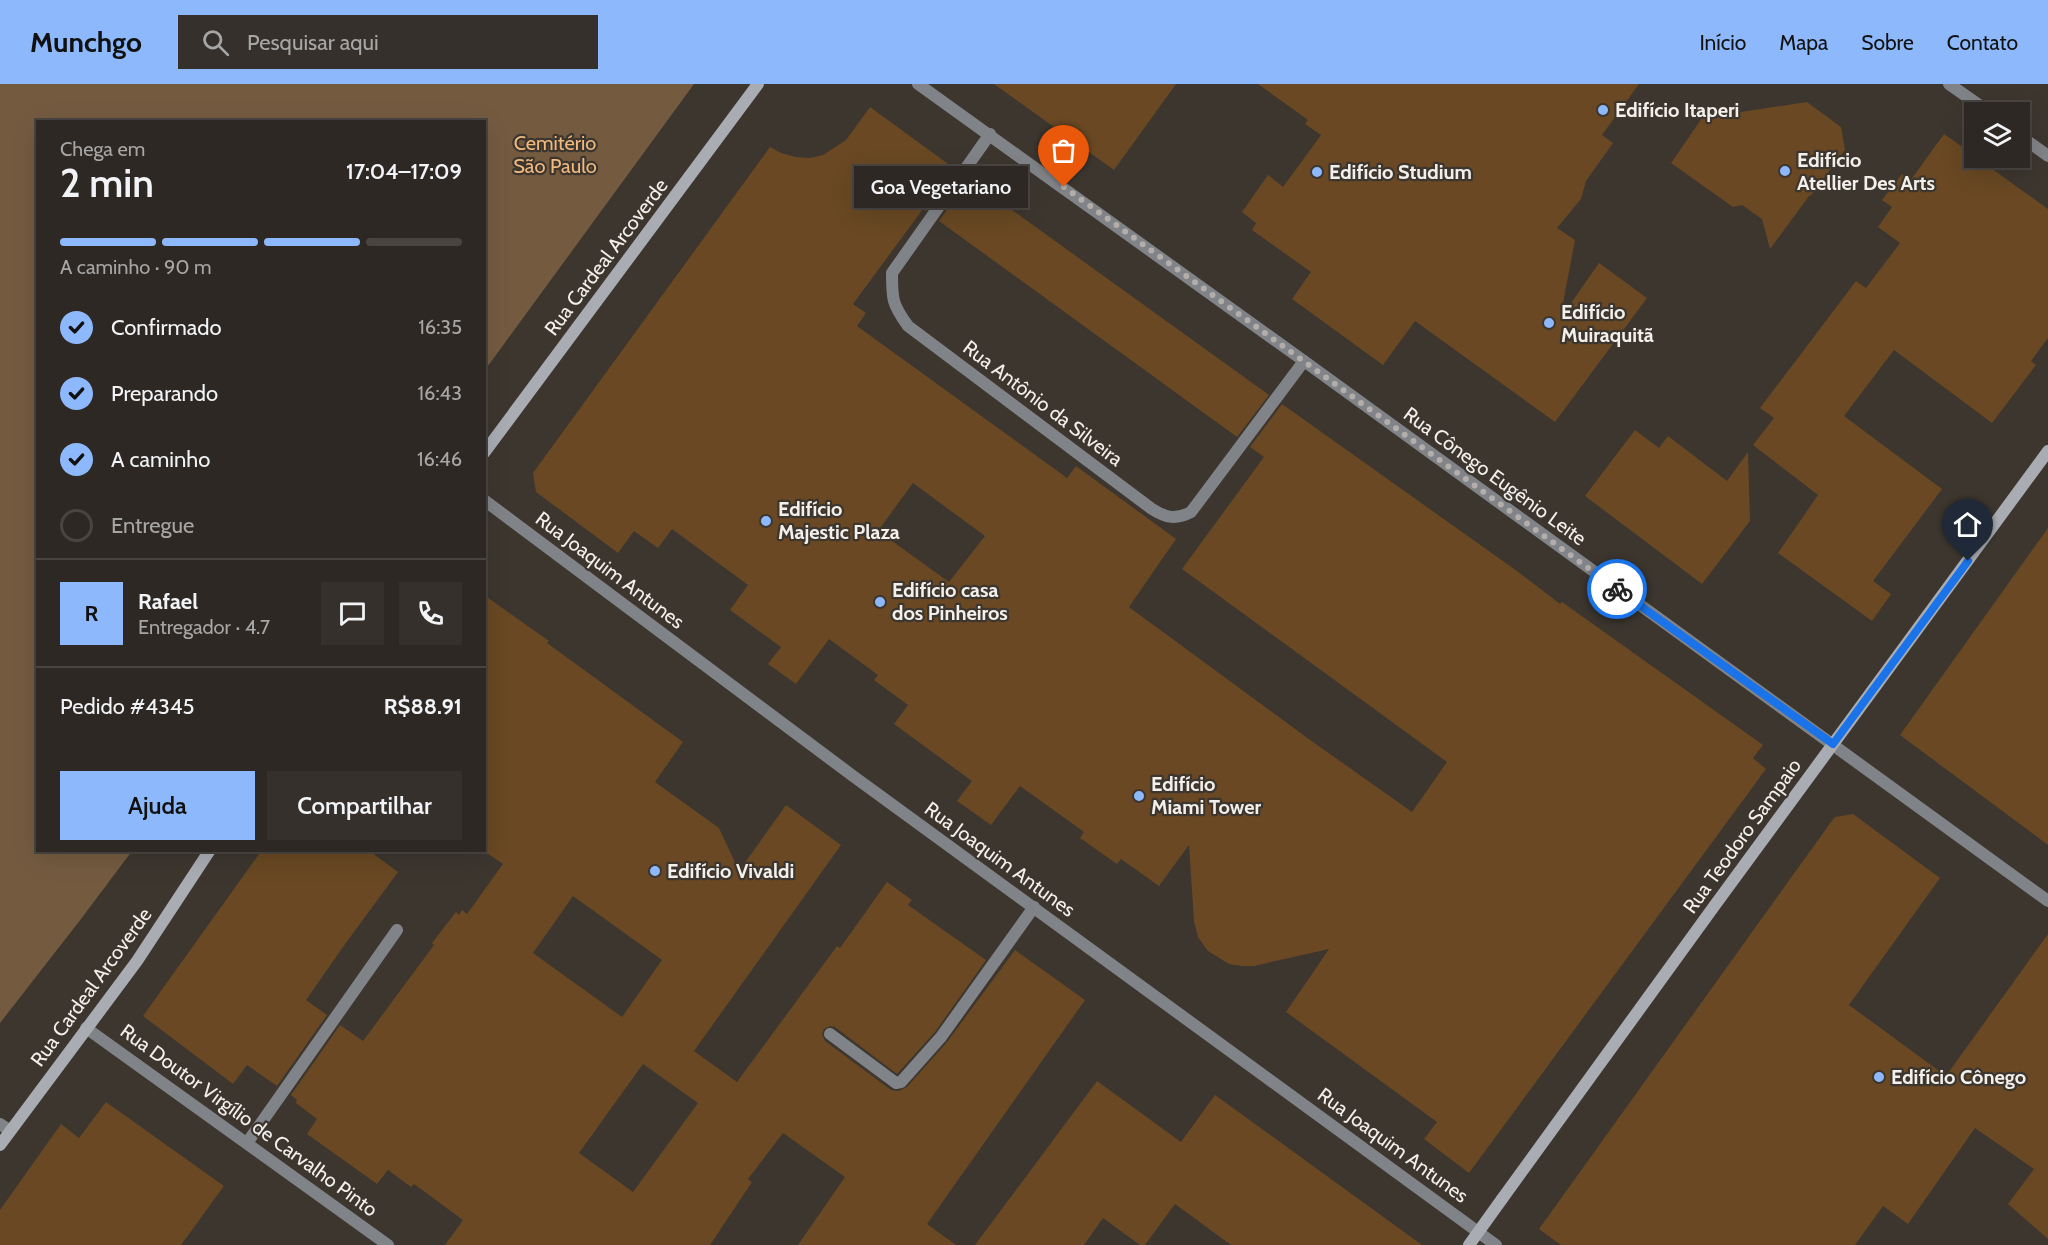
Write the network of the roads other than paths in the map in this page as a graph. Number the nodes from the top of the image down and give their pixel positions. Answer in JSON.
{"nodes":[{"id":1,"x":758,"y":84,"type":"edge"},
{"id":2,"x":918,"y":84,"type":"edge"},
{"id":3,"x":1950,"y":84,"type":"edge"},
{"id":4,"x":1975,"y":102,"type":"edge"},
{"id":5,"x":990,"y":134,"type":"junction"},
{"id":6,"x":2030,"y":143,"type":"edge"},
{"id":7,"x":2048,"y":156,"type":"edge"},
{"id":8,"x":1304,"y":361,"type":"junction"},
{"id":9,"x":486,"y":450,"type":"edge"},
{"id":10,"x":2048,"y":451,"type":"edge"},
{"id":11,"x":486,"y":501,"type":"edge"},
{"id":12,"x":1833,"y":744,"type":"junction"},
{"id":13,"x":209,"y":852,"type":"edge"},
{"id":14,"x":2048,"y":901,"type":"edge"},
{"id":15,"x":1034,"y":907,"type":"junction"},
{"id":16,"x":397,"y":930,"type":"dead end"},
{"id":17,"x":87,"y":1028,"type":"junction"},
{"id":18,"x":830,"y":1034,"type":"dead end"},
{"id":19,"x":5,"y":1128,"type":"edge"},
{"id":20,"x":247,"y":1143,"type":"junction"},
{"id":21,"x":0,"y":1144,"type":"edge"},
{"id":22,"x":388,"y":1245,"type":"edge"},
{"id":23,"x":1469,"y":1245,"type":"edge"},
{"id":24,"x":1496,"y":1245,"type":"edge"}],
"edges":[{"from":1,"to":9,"type":"main road","name":"Rua Cardeal Arcoverde"},
{"from":2,"to":5,"type":"street","name":"Rua Cônego Eugênio Leite"},
{"from":3,"to":4,"type":"street"},
{"from":5,"to":8,"type":"street","name":"Rua Cônego Eugênio Leite"},
{"from":5,"to":8,"type":"street","name":"Rua Antônio da Silveira"},
{"from":6,"to":7,"type":"street"},
{"from":8,"to":12,"type":"street","name":"Rua Cônego Eugênio Leite"},
{"from":10,"to":12,"type":"main road","name":"Rua Teodoro Sampaio"},
{"from":11,"to":15,"type":"street","name":"Rua Joaquim Antunes"},
{"from":12,"to":14,"type":"street","name":"Rua Cônego Eugênio Leite"},
{"from":12,"to":23,"type":"main road","name":"Rua Teodoro Sampaio","bridge":true},
{"from":13,"to":17,"type":"main road","name":"Rua Cardeal Arcoverde"},
{"from":15,"to":18,"type":"street"},
{"from":15,"to":24,"type":"street","name":"Rua Joaquim Antunes"},
{"from":16,"to":20,"type":"street"},
{"from":17,"to":19,"type":"main road","name":"Rua Cardeal Arcoverde"},
{"from":17,"to":20,"type":"street","name":"Rua Doutor Virgílio de Carvalho Pinto"},
{"from":19,"to":21,"type":"main road","name":"Rua Cardeal Arcoverde"},
{"from":20,"to":22,"type":"street","name":"Rua Doutor Virgílio de Carvalho Pinto"}]}
